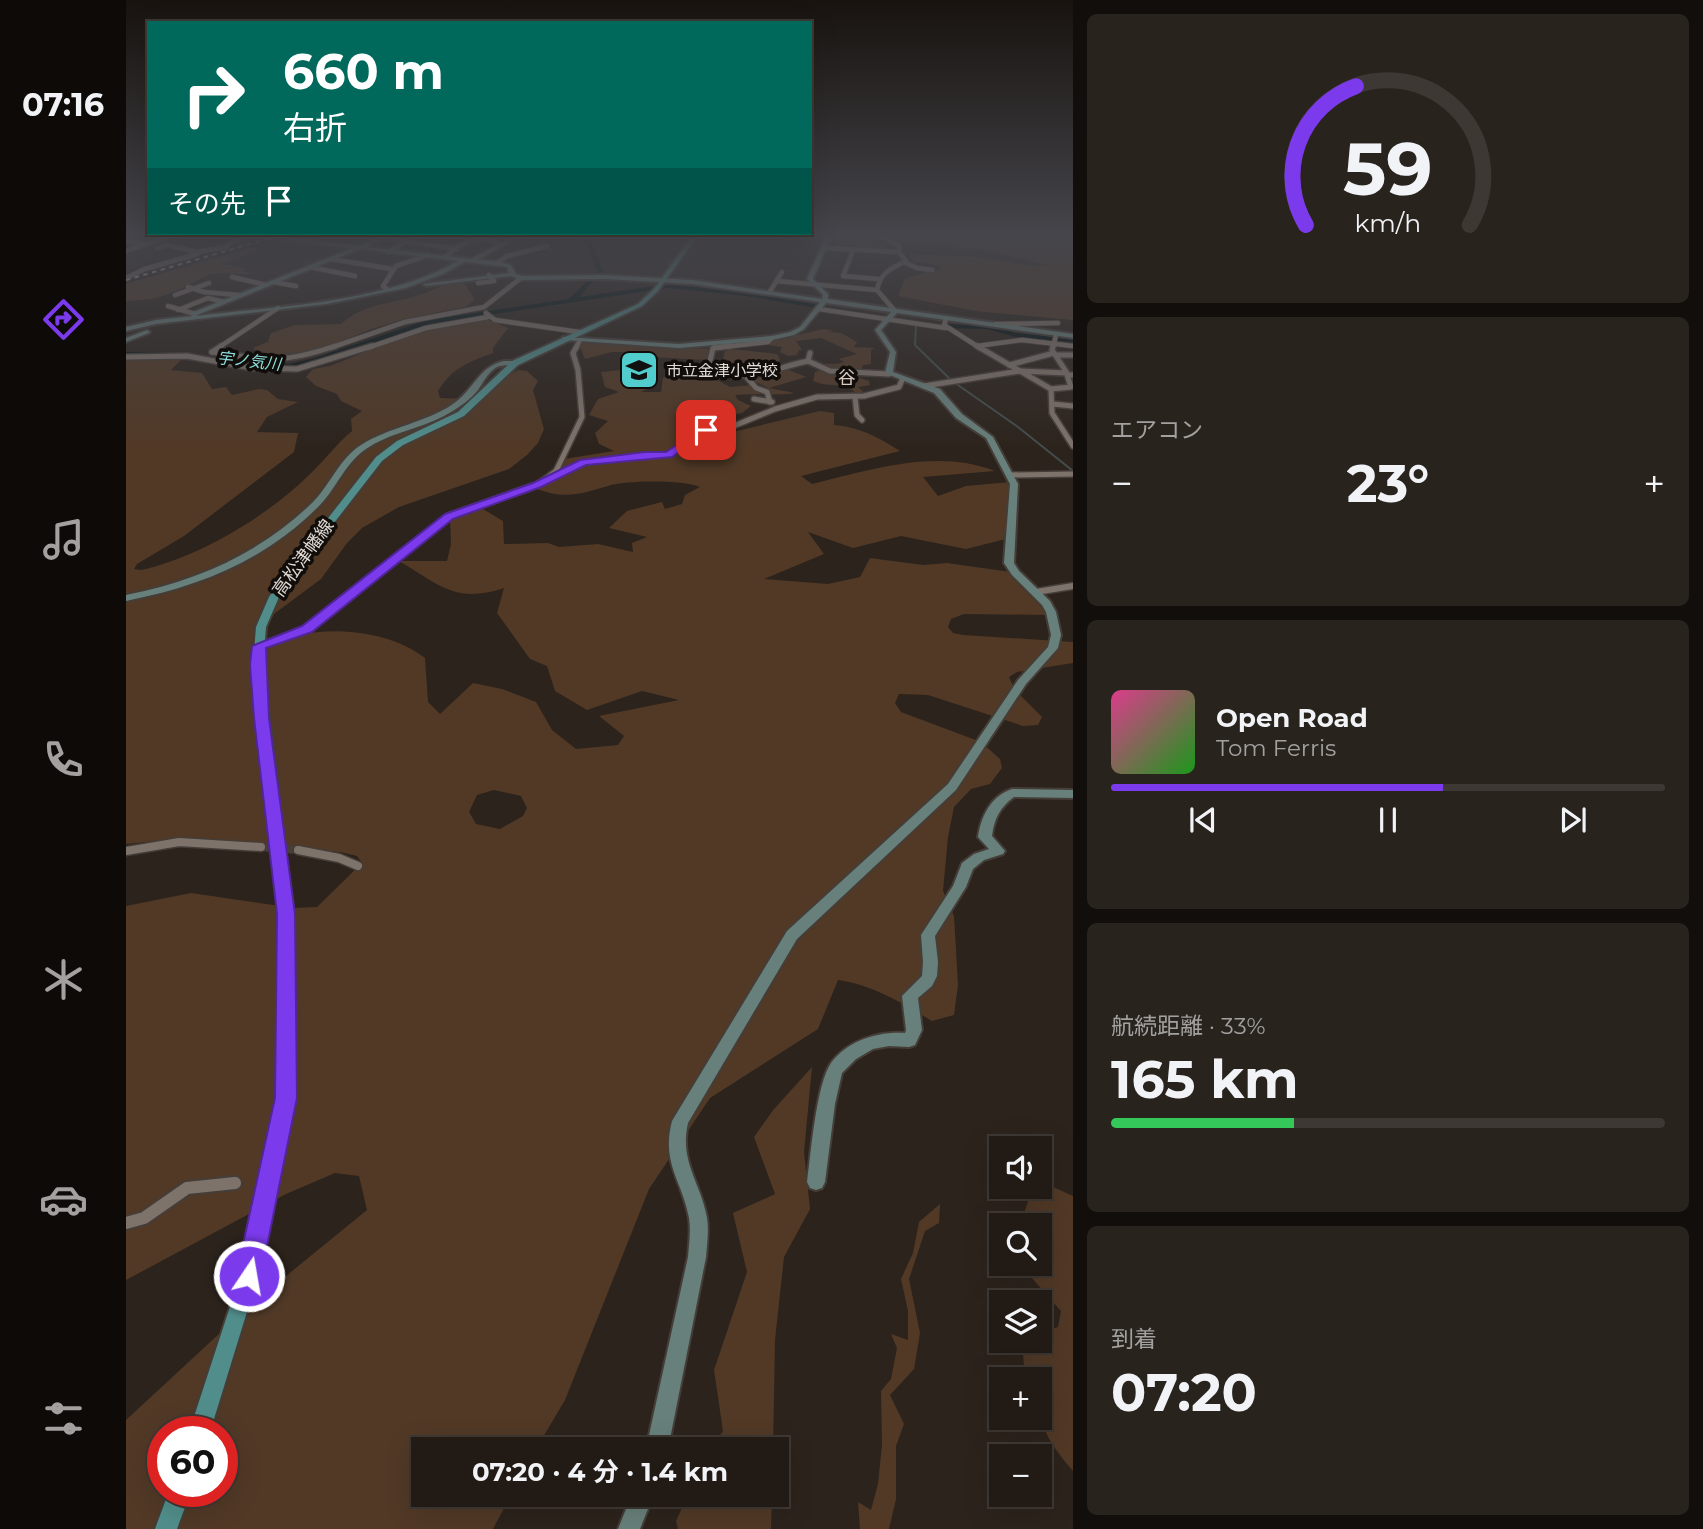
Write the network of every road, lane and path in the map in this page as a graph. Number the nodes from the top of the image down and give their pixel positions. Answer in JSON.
{"nodes":[{"id":1,"x":168,"y":306,"type":"dead end"},
{"id":2,"x":187,"y":306,"type":"edge"},
{"id":3,"x":213,"y":306,"type":"edge"},
{"id":4,"x":291,"y":306,"type":"edge"},
{"id":5,"x":637,"y":306,"type":"edge"},
{"id":6,"x":821,"y":306,"type":"edge"},
{"id":7,"x":823,"y":306,"type":"edge"},
{"id":8,"x":823,"y":306,"type":"edge"},
{"id":9,"x":885,"y":306,"type":"edge"},
{"id":10,"x":484,"y":307,"type":"joint"},
{"id":11,"x":278,"y":308,"type":"junction"},
{"id":12,"x":178,"y":310,"type":"junction"},
{"id":13,"x":195,"y":314,"type":"junction"},
{"id":14,"x":487,"y":316,"type":"junction"},
{"id":15,"x":890,"y":317,"type":"junction"},
{"id":16,"x":174,"y":321,"type":"junction"},
{"id":17,"x":1058,"y":323,"type":"dead end"},
{"id":18,"x":945,"y":325,"type":"junction"},
{"id":19,"x":990,"y":325,"type":"junction"},
{"id":20,"x":126,"y":329,"type":"edge"},
{"id":21,"x":579,"y":336,"type":"junction"},
{"id":22,"x":1073,"y":336,"type":"edge"},
{"id":23,"x":772,"y":338,"type":"junction"},
{"id":24,"x":1055,"y":338,"type":"junction"},
{"id":25,"x":126,"y":340,"type":"edge"},
{"id":26,"x":977,"y":346,"type":"junction"},
{"id":27,"x":1073,"y":346,"type":"edge"},
{"id":28,"x":212,"y":352,"type":"junction"},
{"id":29,"x":810,"y":353,"type":"dead end"},
{"id":30,"x":1055,"y":354,"type":"junction"},
{"id":31,"x":1073,"y":355,"type":"edge"},
{"id":32,"x":126,"y":357,"type":"edge"},
{"id":33,"x":200,"y":358,"type":"junction"},
{"id":34,"x":808,"y":361,"type":"junction"},
{"id":35,"x":515,"y":363,"type":"junction"},
{"id":36,"x":1009,"y":365,"type":"junction"},
{"id":37,"x":1020,"y":372,"type":"junction"},
{"id":38,"x":745,"y":375,"type":"junction"},
{"id":39,"x":1073,"y":375,"type":"edge"},
{"id":40,"x":896,"y":377,"type":"junction"},
{"id":41,"x":924,"y":386,"type":"junction"},
{"id":42,"x":1051,"y":389,"type":"junction"},
{"id":43,"x":855,"y":397,"type":"junction"},
{"id":44,"x":754,"y":399,"type":"dead end"},
{"id":45,"x":770,"y":402,"type":"junction"},
{"id":46,"x":1053,"y":404,"type":"junction"},
{"id":47,"x":1073,"y":406,"type":"edge"},
{"id":48,"x":783,"y":407,"type":"junction"},
{"id":49,"x":862,"y":420,"type":"dead end"},
{"id":50,"x":1073,"y":446,"type":"edge"},
{"id":51,"x":1073,"y":474,"type":"edge"},
{"id":52,"x":1010,"y":475,"type":"junction"},
{"id":53,"x":542,"y":482,"type":"junction"},
{"id":54,"x":1073,"y":586,"type":"edge"},
{"id":55,"x":1036,"y":592,"type":"junction"},
{"id":56,"x":126,"y":598,"type":"edge"},
{"id":57,"x":259,"y":646,"type":"junction"},
{"id":58,"x":1073,"y":794,"type":"edge"},
{"id":59,"x":261,"y":847,"type":"tunnel mouth"},
{"id":60,"x":298,"y":850,"type":"tunnel mouth"},
{"id":61,"x":126,"y":851,"type":"edge"},
{"id":62,"x":358,"y":866,"type":"dead end"},
{"id":63,"x":816,"y":1182,"type":"dead end"},
{"id":64,"x":235,"y":1183,"type":"dead end"},
{"id":65,"x":126,"y":1223,"type":"edge"},
{"id":66,"x":204,"y":1416,"type":"edge"},
{"id":67,"x":660,"y":1437,"type":"edge"},
{"id":68,"x":174,"y":1507,"type":"edge"},
{"id":69,"x":637,"y":1507,"type":"edge"},
{"id":70,"x":166,"y":1529,"type":"edge"},
{"id":71,"x":628,"y":1529,"type":"edge"}],
"edges":[{"from":1,"to":12,"type":"street"},
{"from":2,"to":12,"type":"street"},
{"from":3,"to":13,"type":"street"},
{"from":4,"to":11,"type":"street"},
{"from":5,"to":21,"type":"main road","name":"高松津幡線"},
{"from":6,"to":23,"type":"street"},
{"from":7,"to":15,"type":"street"},
{"from":8,"to":15,"type":"street"},
{"from":9,"to":15,"type":"street"},
{"from":10,"to":14,"type":"street"},
{"from":10,"to":28,"type":"street"},
{"from":11,"to":16,"type":"street"},
{"from":11,"to":28,"type":"street"},
{"from":12,"to":13,"type":"street"},
{"from":13,"to":16,"type":"street"},
{"from":14,"to":21,"type":"street"},
{"from":14,"to":33,"type":"street"},
{"from":15,"to":18,"type":"street"},
{"from":15,"to":18,"type":"street"},
{"from":15,"to":40,"type":"street"},
{"from":16,"to":20,"type":"street"},
{"from":16,"to":25,"type":"street"},
{"from":17,"to":19,"type":"street"},
{"from":18,"to":19,"type":"street"},
{"from":18,"to":26,"type":"street"},
{"from":19,"to":24,"type":"street"},
{"from":21,"to":23,"type":"street"},
{"from":21,"to":35,"type":"main road","name":"高松津幡線"},
{"from":21,"to":53,"type":"street"},
{"from":22,"to":24,"type":"street"},
{"from":23,"to":38,"type":"street"},
{"from":24,"to":26,"type":"street"},
{"from":24,"to":27,"type":"street"},
{"from":24,"to":30,"type":"street"},
{"from":26,"to":36,"type":"street"},
{"from":28,"to":33,"type":"street"},
{"from":29,"to":34,"type":"street"},
{"from":30,"to":31,"type":"street"},
{"from":30,"to":36,"type":"street"},
{"from":30,"to":37,"type":"street"},
{"from":32,"to":33,"type":"street"},
{"from":34,"to":38,"type":"street"},
{"from":34,"to":40,"type":"street"},
{"from":35,"to":56,"type":"street"},
{"from":35,"to":57,"type":"main road","name":"高松津幡線"},
{"from":36,"to":37,"type":"street"},
{"from":37,"to":41,"type":"street"},
{"from":37,"to":42,"type":"street"},
{"from":38,"to":45,"type":"street"},
{"from":39,"to":42,"type":"street"},
{"from":40,"to":41,"type":"street"},
{"from":40,"to":43,"type":"street"},
{"from":41,"to":52,"type":"street"},
{"from":42,"to":46,"type":"street"},
{"from":43,"to":48,"type":"street"},
{"from":43,"to":49,"type":"street"},
{"from":44,"to":45,"type":"street"},
{"from":45,"to":48,"type":"street"},
{"from":46,"to":47,"type":"street"},
{"from":46,"to":50,"type":"street"},
{"from":48,"to":53,"type":"street"},
{"from":51,"to":52,"type":"street"},
{"from":52,"to":55,"type":"street"},
{"from":53,"to":57,"type":"street"},
{"from":54,"to":55,"type":"street"},
{"from":55,"to":67,"type":"street"},
{"from":57,"to":66,"type":"main road","name":"高松津幡線"},
{"from":58,"to":63,"type":"street"},
{"from":59,"to":61,"type":"street"},
{"from":60,"to":62,"type":"street"},
{"from":64,"to":65,"type":"street"},
{"from":68,"to":70,"type":"main road"},
{"from":69,"to":71,"type":"street"}]}
